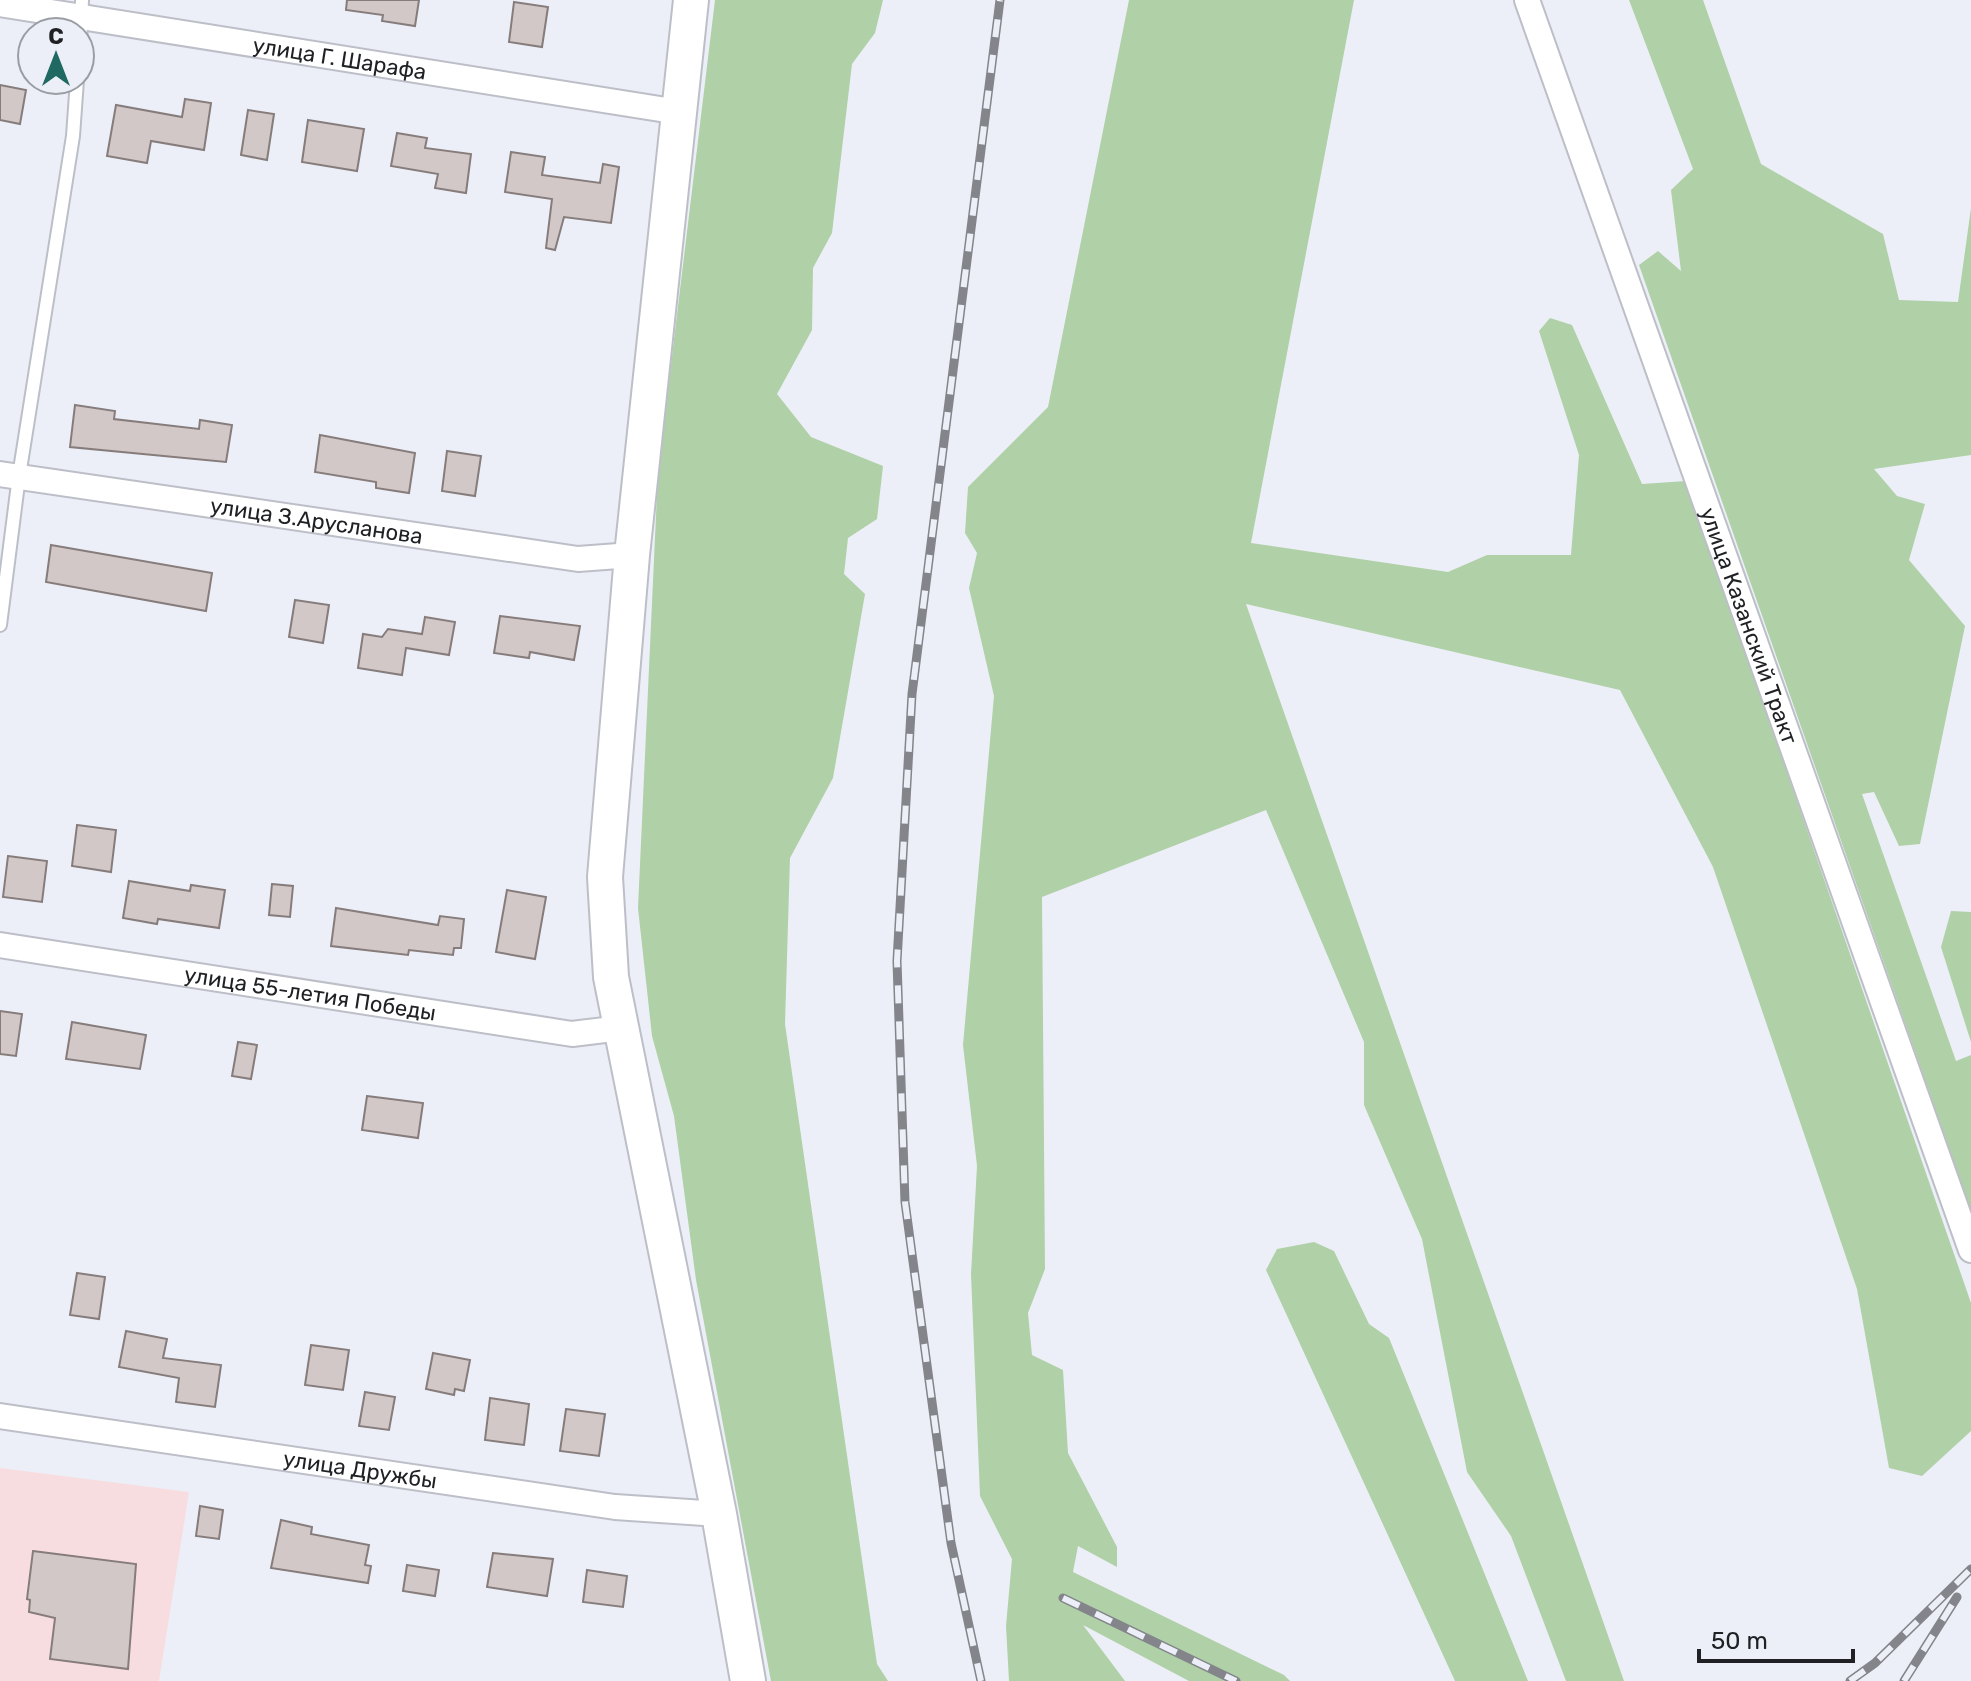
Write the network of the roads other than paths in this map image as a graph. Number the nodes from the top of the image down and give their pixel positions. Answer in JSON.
{"nodes":[{"id":1,"x":691,"y":0,"type":"edge"},
{"id":2,"x":1527,"y":0,"type":"edge"},
{"id":3,"x":0,"y":4,"type":"edge"},
{"id":4,"x":82,"y":9,"type":"edge"},
{"id":5,"x":76,"y":96,"type":"edge"},
{"id":6,"x":679,"y":112,"type":"junction"},
{"id":7,"x":9,"y":475,"type":"edge"},
{"id":8,"x":632,"y":555,"type":"junction"},
{"id":9,"x":0,"y":625,"type":"edge"},
{"id":10,"x":0,"y":945,"type":"edge"},
{"id":11,"x":621,"y":1028,"type":"junction"},
{"id":12,"x":1971,"y":1250,"type":"edge"},
{"id":13,"x":0,"y":1416,"type":"edge"},
{"id":14,"x":719,"y":1514,"type":"junction"},
{"id":15,"x":748,"y":1681,"type":"edge"}],
"edges":[{"from":1,"to":6,"type":"street"},
{"from":2,"to":12,"type":"street","name":"улица Казанский Тракт"},
{"from":3,"to":4,"type":"street","name":"улица Г. Шарафа"},
{"from":4,"to":6,"type":"street","name":"улица Г. Шарафа"},
{"from":5,"to":7,"type":"lane"},
{"from":6,"to":8,"type":"street"},
{"from":7,"to":8,"type":"street","name":"улица З.Арусланова"},
{"from":7,"to":9,"type":"lane"},
{"from":8,"to":11,"type":"street"},
{"from":10,"to":11,"type":"street","name":"улица 55-летия Победы"},
{"from":11,"to":14,"type":"street"},
{"from":13,"to":14,"type":"street","name":"улица Дружбы"},
{"from":14,"to":15,"type":"street"}]}
